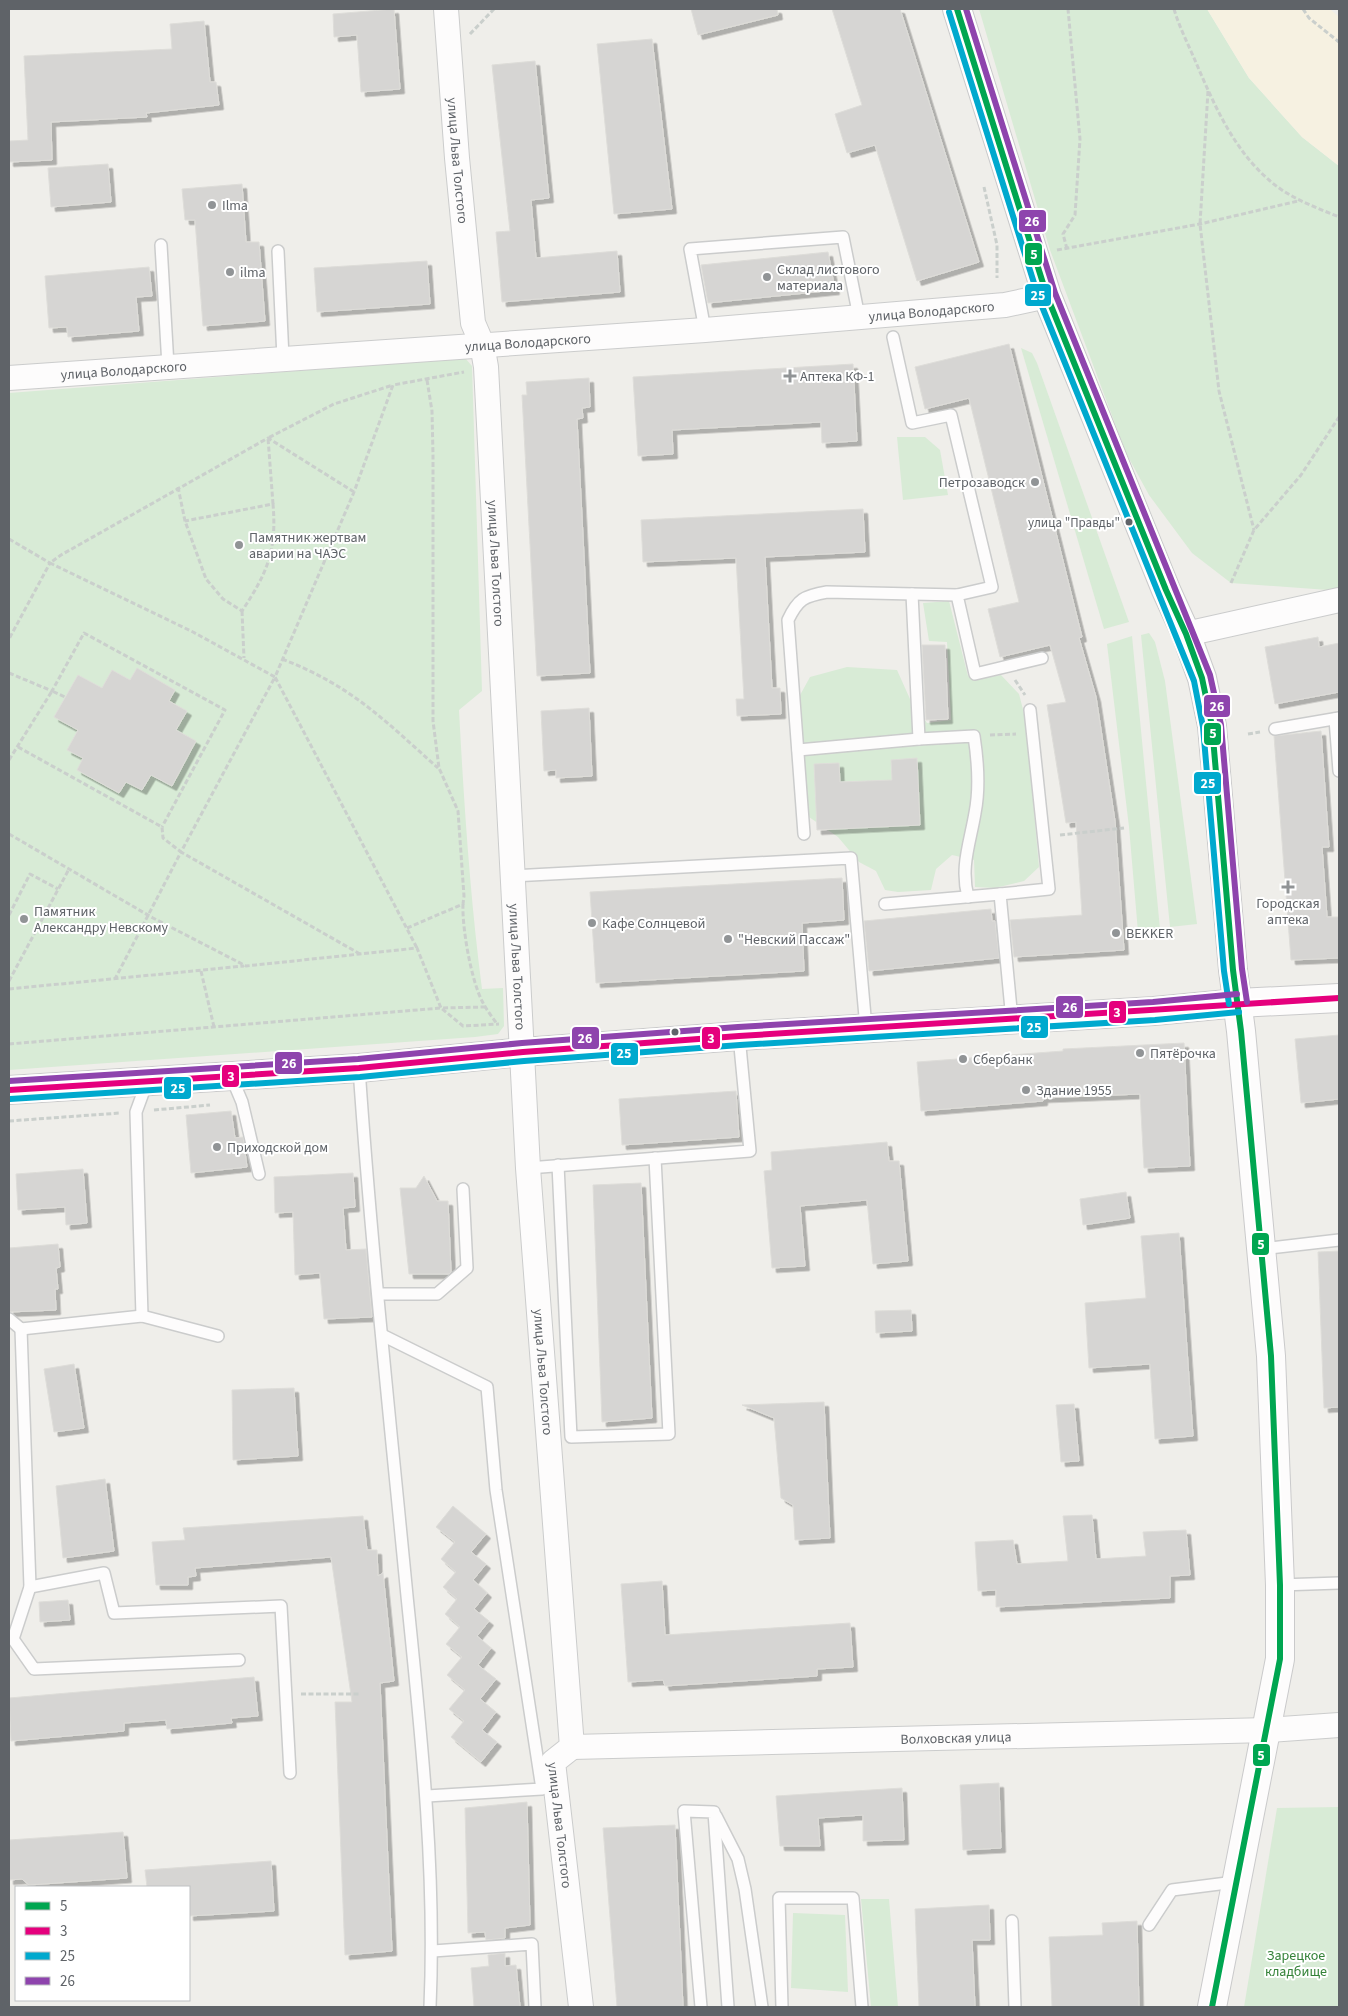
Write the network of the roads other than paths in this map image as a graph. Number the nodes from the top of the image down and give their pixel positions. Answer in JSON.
{"nodes":[{"id":1,"x":446,"y":9,"type":"edge"},
{"id":2,"x":957,"y":9,"type":"edge"},
{"id":3,"x":161,"y":244,"type":"dead end"},
{"id":4,"x":278,"y":251,"type":"dead end"},
{"id":5,"x":1047,"y":296,"type":"junction"},
{"id":6,"x":859,"y":317,"type":"junction"},
{"id":7,"x":705,"y":330,"type":"junction"},
{"id":8,"x":892,"y":337,"type":"dead end"},
{"id":9,"x":482,"y":344,"type":"junction"},
{"id":10,"x":283,"y":358,"type":"junction"},
{"id":11,"x":168,"y":366,"type":"junction"},
{"id":12,"x":9,"y":378,"type":"edge"},
{"id":13,"x":912,"y":594,"type":"junction"},
{"id":14,"x":957,"y":594,"type":"junction"},
{"id":15,"x":1339,"y":600,"type":"edge"},
{"id":16,"x":1186,"y":634,"type":"junction"},
{"id":17,"x":1042,"y":658,"type":"dead end"},
{"id":18,"x":1030,"y":710,"type":"road end"},
{"id":19,"x":1337,"y":718,"type":"edge"},
{"id":20,"x":1275,"y":729,"type":"dead end"},
{"id":21,"x":919,"y":739,"type":"junction"},
{"id":22,"x":798,"y":750,"type":"junction"},
{"id":23,"x":1339,"y":771,"type":"edge"},
{"id":24,"x":804,"y":834,"type":"dead end"},
{"id":25,"x":512,"y":876,"type":"junction"},
{"id":26,"x":1000,"y":894,"type":"junction"},
{"id":27,"x":968,"y":897,"type":"junction"},
{"id":28,"x":885,"y":904,"type":"dead end"},
{"id":29,"x":1339,"y":998,"type":"edge"},
{"id":30,"x":1238,"y":1003,"type":"junction"},
{"id":31,"x":1012,"y":1020,"type":"junction"},
{"id":32,"x":866,"y":1028,"type":"junction"},
{"id":33,"x":739,"y":1036,"type":"junction"},
{"id":34,"x":523,"y":1052,"type":"junction"},
{"id":35,"x":359,"y":1068,"type":"junction"},
{"id":36,"x":231,"y":1076,"type":"junction"},
{"id":37,"x":148,"y":1080,"type":"junction"},
{"id":38,"x":9,"y":1090,"type":"edge"},
{"id":39,"x":656,"y":1158,"type":"junction"},
{"id":40,"x":558,"y":1165,"type":"junction"},
{"id":41,"x":528,"y":1168,"type":"junction"},
{"id":42,"x":259,"y":1174,"type":"dead end"},
{"id":43,"x":462,"y":1189,"type":"dead end"},
{"id":44,"x":1339,"y":1240,"type":"edge"},
{"id":45,"x":1259,"y":1249,"type":"junction"},
{"id":46,"x":379,"y":1294,"type":"junction"},
{"id":47,"x":142,"y":1316,"type":"junction"},
{"id":48,"x":9,"y":1319,"type":"edge"},
{"id":49,"x":22,"y":1329,"type":"junction"},
{"id":50,"x":382,"y":1335,"type":"junction"},
{"id":51,"x":218,"y":1336,"type":"dead end"},
{"id":52,"x":1339,"y":1583,"type":"edge"},
{"id":53,"x":1280,"y":1585,"type":"junction"},
{"id":54,"x":30,"y":1587,"type":"junction"},
{"id":55,"x":240,"y":1660,"type":"dead end"},
{"id":56,"x":1339,"y":1725,"type":"edge"},
{"id":57,"x":1268,"y":1730,"type":"junction"},
{"id":58,"x":572,"y":1747,"type":"junction"},
{"id":59,"x":290,"y":1773,"type":"dead end"},
{"id":60,"x":427,"y":1796,"type":"junction"},
{"id":61,"x":714,"y":1812,"type":"junction"},
{"id":62,"x":1236,"y":1882,"type":"junction"},
{"id":63,"x":1012,"y":1921,"type":"dead end"},
{"id":64,"x":1149,"y":1925,"type":"dead end"},
{"id":65,"x":432,"y":1951,"type":"junction"},
{"id":66,"x":430,"y":2007,"type":"edge"},
{"id":67,"x":535,"y":2007,"type":"edge"},
{"id":68,"x":581,"y":2007,"type":"edge"},
{"id":69,"x":701,"y":2007,"type":"edge"},
{"id":70,"x":728,"y":2007,"type":"edge"},
{"id":71,"x":762,"y":2007,"type":"edge"},
{"id":72,"x":782,"y":2007,"type":"edge"},
{"id":73,"x":862,"y":2007,"type":"edge"},
{"id":74,"x":1015,"y":2007,"type":"edge"},
{"id":75,"x":1212,"y":2007,"type":"edge"}],
"edges":[{"from":1,"to":9,"type":"street","name":"улица Льва Толстого"},
{"from":2,"to":5,"type":"main road"},
{"from":3,"to":11,"type":"lane"},
{"from":4,"to":10,"type":"lane"},
{"from":5,"to":6,"type":"street","name":"улица Володарского"},
{"from":5,"to":16,"type":"main road"},
{"from":6,"to":7,"type":"street","name":"улица Володарского"},
{"from":6,"to":7,"type":"lane"},
{"from":7,"to":9,"type":"street","name":"улица Володарского"},
{"from":8,"to":14,"type":"lane"},
{"from":9,"to":10,"type":"street","name":"улица Володарского"},
{"from":9,"to":25,"type":"street","name":"улица Льва Толстого"},
{"from":10,"to":11,"type":"street","name":"улица Володарского"},
{"from":11,"to":12,"type":"street","name":"улица Володарского"},
{"from":13,"to":14,"type":"lane"},
{"from":13,"to":21,"type":"lane"},
{"from":13,"to":22,"type":"lane"},
{"from":14,"to":17,"type":"lane"},
{"from":15,"to":16,"type":"street"},
{"from":16,"to":30,"type":"main road"},
{"from":18,"to":26,"type":"lane"},
{"from":19,"to":20,"type":"lane"},
{"from":19,"to":23,"type":"lane"},
{"from":21,"to":22,"type":"lane"},
{"from":21,"to":27,"type":"lane"},
{"from":22,"to":24,"type":"lane"},
{"from":25,"to":32,"type":"lane"},
{"from":25,"to":34,"type":"street","name":"улица Льва Толстого"},
{"from":26,"to":27,"type":"lane"},
{"from":26,"to":31,"type":"lane"},
{"from":27,"to":28,"type":"lane"},
{"from":29,"to":30,"type":"main road"},
{"from":30,"to":31,"type":"main road"},
{"from":30,"to":45,"type":"main road"},
{"from":31,"to":32,"type":"main road"},
{"from":32,"to":33,"type":"main road"},
{"from":33,"to":34,"type":"main road"},
{"from":33,"to":39,"type":"lane"},
{"from":34,"to":35,"type":"main road"},
{"from":34,"to":41,"type":"street","name":"улица Льва Толстого"},
{"from":35,"to":36,"type":"main road"},
{"from":35,"to":46,"type":"lane"},
{"from":36,"to":37,"type":"main road"},
{"from":36,"to":42,"type":"lane"},
{"from":37,"to":38,"type":"main road"},
{"from":37,"to":47,"type":"lane"},
{"from":39,"to":40,"type":"lane"},
{"from":39,"to":40,"type":"lane"},
{"from":40,"to":41,"type":"lane"},
{"from":41,"to":58,"type":"street","name":"улица Льва Толстого"},
{"from":43,"to":46,"type":"lane"},
{"from":44,"to":45,"type":"lane"},
{"from":45,"to":53,"type":"main road"},
{"from":46,"to":50,"type":"lane"},
{"from":47,"to":49,"type":"lane"},
{"from":47,"to":51,"type":"lane"},
{"from":48,"to":49,"type":"lane"},
{"from":49,"to":54,"type":"lane"},
{"from":50,"to":60,"type":"lane"},
{"from":50,"to":60,"type":"lane"},
{"from":52,"to":53,"type":"lane"},
{"from":53,"to":57,"type":"main road"},
{"from":54,"to":55,"type":"lane"},
{"from":54,"to":59,"type":"lane"},
{"from":56,"to":57,"type":"street","name":"Волховская улица"},
{"from":57,"to":58,"type":"street","name":"Волховская улица"},
{"from":57,"to":62,"type":"main road"},
{"from":58,"to":68,"type":"street","name":"улица Льва Толстого"},
{"from":60,"to":65,"type":"lane"},
{"from":61,"to":69,"type":"lane"},
{"from":61,"to":70,"type":"lane"},
{"from":61,"to":71,"type":"lane"},
{"from":62,"to":64,"type":"lane"},
{"from":62,"to":75,"type":"main road"},
{"from":63,"to":74,"type":"lane"},
{"from":65,"to":66,"type":"lane"},
{"from":65,"to":67,"type":"lane"},
{"from":72,"to":73,"type":"lane"}]}
